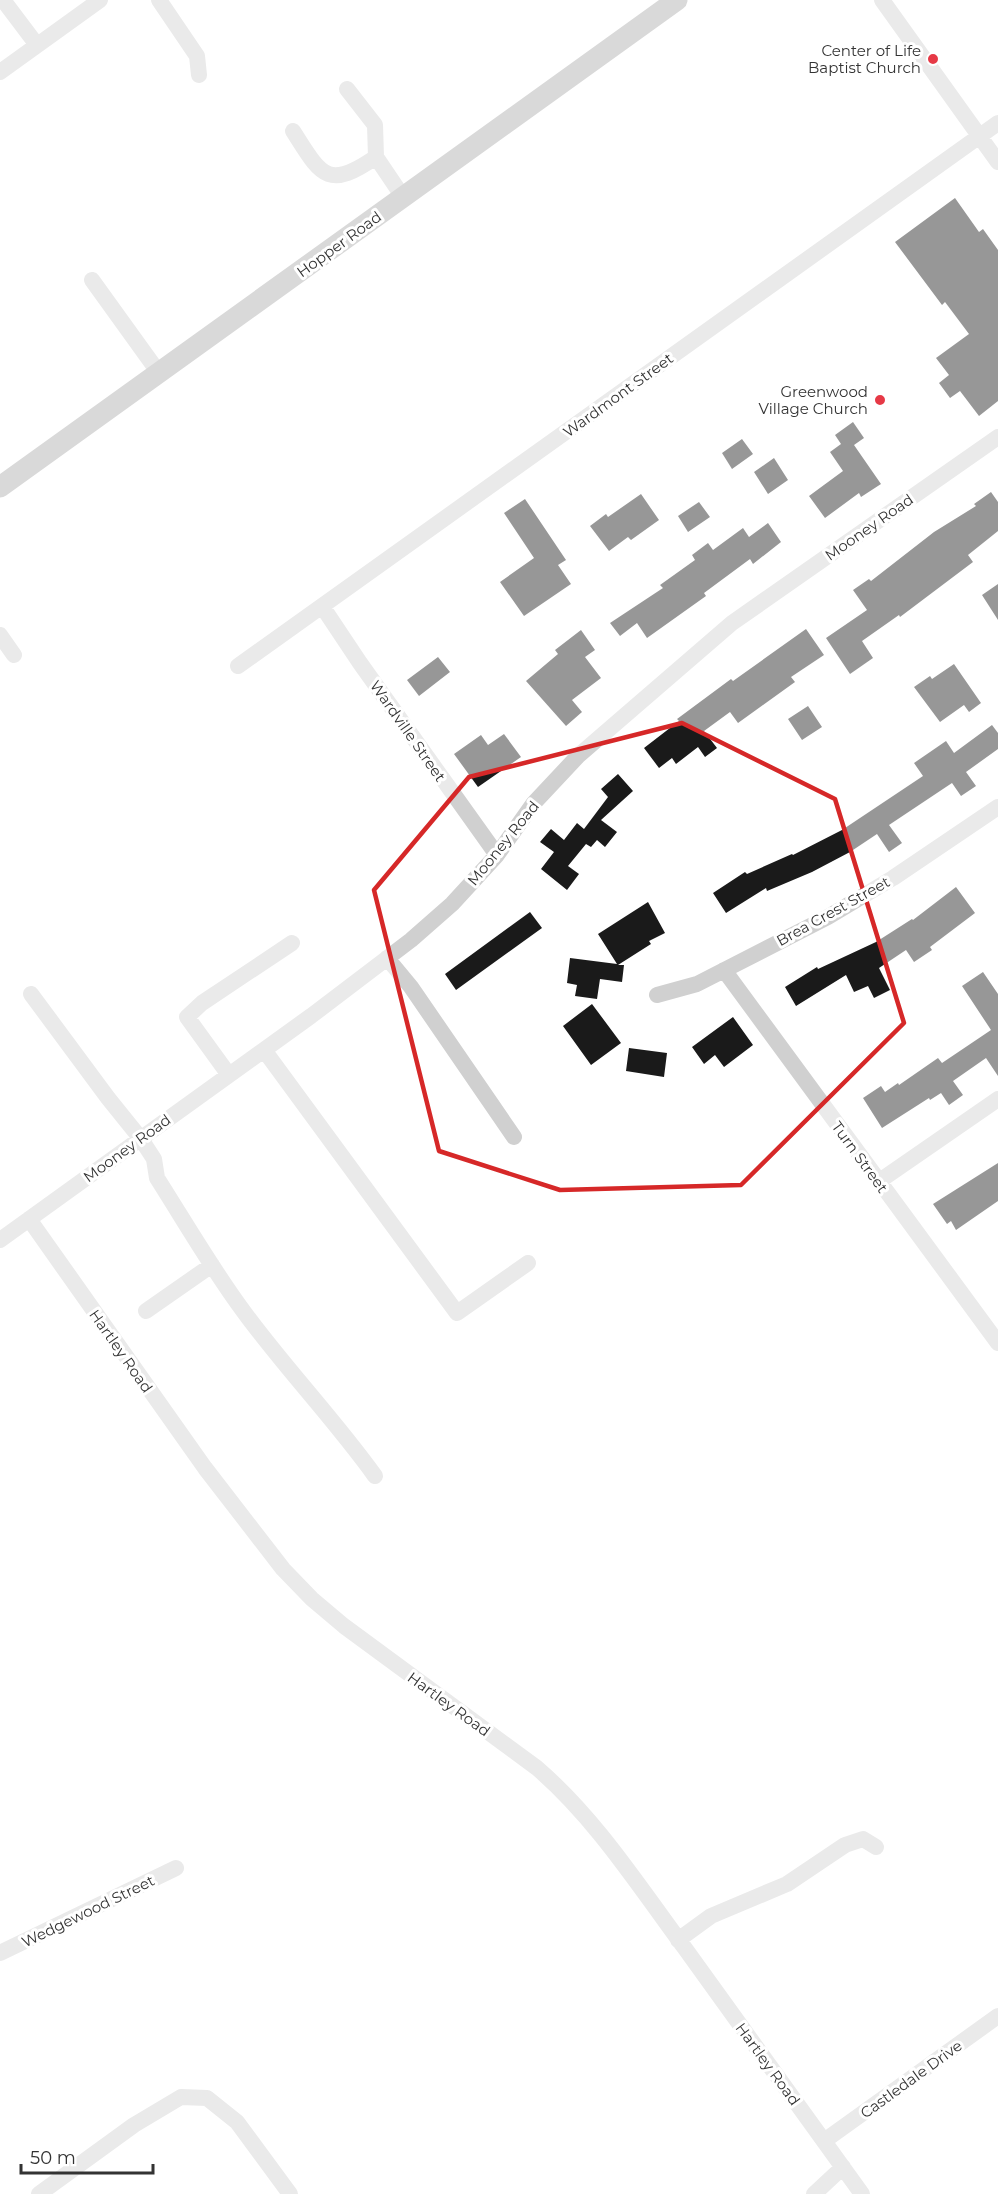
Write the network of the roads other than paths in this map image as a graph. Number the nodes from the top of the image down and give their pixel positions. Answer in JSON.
{"nodes":[{"id":1,"x":3,"y":0,"type":"edge"},
{"id":2,"x":100,"y":0,"type":"edge"},
{"id":3,"x":159,"y":0,"type":"edge"},
{"id":4,"x":677,"y":0,"type":"edge"},
{"id":5,"x":882,"y":0,"type":"edge"},
{"id":6,"x":37,"y":45,"type":"junction"},
{"id":7,"x":0,"y":72,"type":"edge"},
{"id":8,"x":199,"y":75,"type":"dead end"},
{"id":9,"x":347,"y":89,"type":"dead end"},
{"id":10,"x":998,"y":123,"type":"edge"},
{"id":11,"x":293,"y":131,"type":"dead end"},
{"id":12,"x":980,"y":136,"type":"junction"},
{"id":13,"x":376,"y":157,"type":"junction"},
{"id":14,"x":998,"y":162,"type":"edge"},
{"id":15,"x":403,"y":197,"type":"junction"},
{"id":16,"x":92,"y":280,"type":"dead end"},
{"id":17,"x":159,"y":373,"type":"junction"},
{"id":18,"x":998,"y":437,"type":"edge"},
{"id":19,"x":0,"y":487,"type":"edge"},
{"id":20,"x":322,"y":606,"type":"junction"},
{"id":21,"x":0,"y":635,"type":"edge"},
{"id":22,"x":14,"y":655,"type":"dead end"},
{"id":23,"x":238,"y":666,"type":"dead end"},
{"id":24,"x":998,"y":807,"type":"edge"},
{"id":25,"x":496,"y":855,"type":"junction"},
{"id":26,"x":292,"y":943,"type":"dead end"},
{"id":27,"x":387,"y":958,"type":"junction"},
{"id":28,"x":724,"y":970,"type":"junction"},
{"id":29,"x":31,"y":993,"type":"dead end"},
{"id":30,"x":657,"y":995,"type":"dead end"},
{"id":31,"x":264,"y":1050,"type":"junction"},
{"id":32,"x":229,"y":1075,"type":"junction"},
{"id":33,"x":998,"y":1100,"type":"edge"},
{"id":34,"x":514,"y":1137,"type":"dead end"},
{"id":35,"x":141,"y":1139,"type":"junction"},
{"id":36,"x":878,"y":1182,"type":"junction"},
{"id":37,"x":29,"y":1219,"type":"junction"},
{"id":38,"x":0,"y":1240,"type":"edge"},
{"id":39,"x":528,"y":1263,"type":"dead end"},
{"id":40,"x":212,"y":1265,"type":"junction"},
{"id":41,"x":146,"y":1311,"type":"dead end"},
{"id":42,"x":998,"y":1343,"type":"edge"},
{"id":43,"x":375,"y":1476,"type":"dead end"},
{"id":44,"x":876,"y":1847,"type":"dead end"},
{"id":45,"x":176,"y":1868,"type":"dead end"},
{"id":46,"x":678,"y":1940,"type":"junction"},
{"id":47,"x":0,"y":1953,"type":"edge"},
{"id":48,"x":998,"y":2016,"type":"edge"},
{"id":49,"x":824,"y":2141,"type":"junction"},
{"id":50,"x":843,"y":2167,"type":"junction"},
{"id":51,"x":39,"y":2194,"type":"edge"},
{"id":52,"x":290,"y":2194,"type":"edge"},
{"id":53,"x":814,"y":2194,"type":"edge"},
{"id":54,"x":862,"y":2194,"type":"edge"}],
"edges":[{"from":1,"to":6,"type":"street"},
{"from":2,"to":6,"type":"street"},
{"from":3,"to":8,"type":"street"},
{"from":4,"to":15,"type":"main road","name":"Hopper Road"},
{"from":5,"to":12,"type":"street"},
{"from":6,"to":7,"type":"street"},
{"from":9,"to":13,"type":"street"},
{"from":10,"to":12,"type":"street","name":"Wardmont Street"},
{"from":11,"to":13,"type":"street"},
{"from":12,"to":14,"type":"street"},
{"from":12,"to":20,"type":"street","name":"Wardmont Street"},
{"from":13,"to":15,"type":"street"},
{"from":15,"to":17,"type":"main road","name":"Hopper Road"},
{"from":16,"to":17,"type":"street"},
{"from":17,"to":19,"type":"main road","name":"Hopper Road"},
{"from":18,"to":25,"type":"street","name":"Mooney Road"},
{"from":20,"to":23,"type":"street","name":"Wardmont Street"},
{"from":20,"to":25,"type":"street","name":"Wardville Street"},
{"from":21,"to":22,"type":"street"},
{"from":24,"to":28,"type":"street","name":"Brea Crest Street"},
{"from":25,"to":27,"type":"street","name":"Mooney Road"},
{"from":26,"to":32,"type":"street"},
{"from":27,"to":31,"type":"street","name":"Mooney Road"},
{"from":27,"to":34,"type":"street"},
{"from":28,"to":30,"type":"street","name":"Brea Crest Street"},
{"from":28,"to":36,"type":"street","name":"Turn Street"},
{"from":29,"to":35,"type":"street"},
{"from":31,"to":32,"type":"street","name":"Mooney Road"},
{"from":31,"to":39,"type":"street"},
{"from":32,"to":35,"type":"street","name":"Mooney Road"},
{"from":33,"to":36,"type":"street"},
{"from":35,"to":37,"type":"street","name":"Mooney Road"},
{"from":35,"to":40,"type":"street"},
{"from":36,"to":42,"type":"street","name":"Turn Street"},
{"from":37,"to":38,"type":"street","name":"Mooney Road"},
{"from":37,"to":46,"type":"street","name":"Hartley Road"},
{"from":40,"to":41,"type":"street"},
{"from":40,"to":43,"type":"street"},
{"from":44,"to":46,"type":"street"},
{"from":45,"to":47,"type":"street","name":"Wedgewood Street"},
{"from":46,"to":49,"type":"street","name":"Hartley Road"},
{"from":48,"to":49,"type":"street","name":"Castledale Drive"},
{"from":49,"to":50,"type":"street","name":"Hartley Road"},
{"from":50,"to":53,"type":"street"},
{"from":50,"to":54,"type":"street","name":"Hartley Road"},
{"from":51,"to":52,"type":"street"}]}
